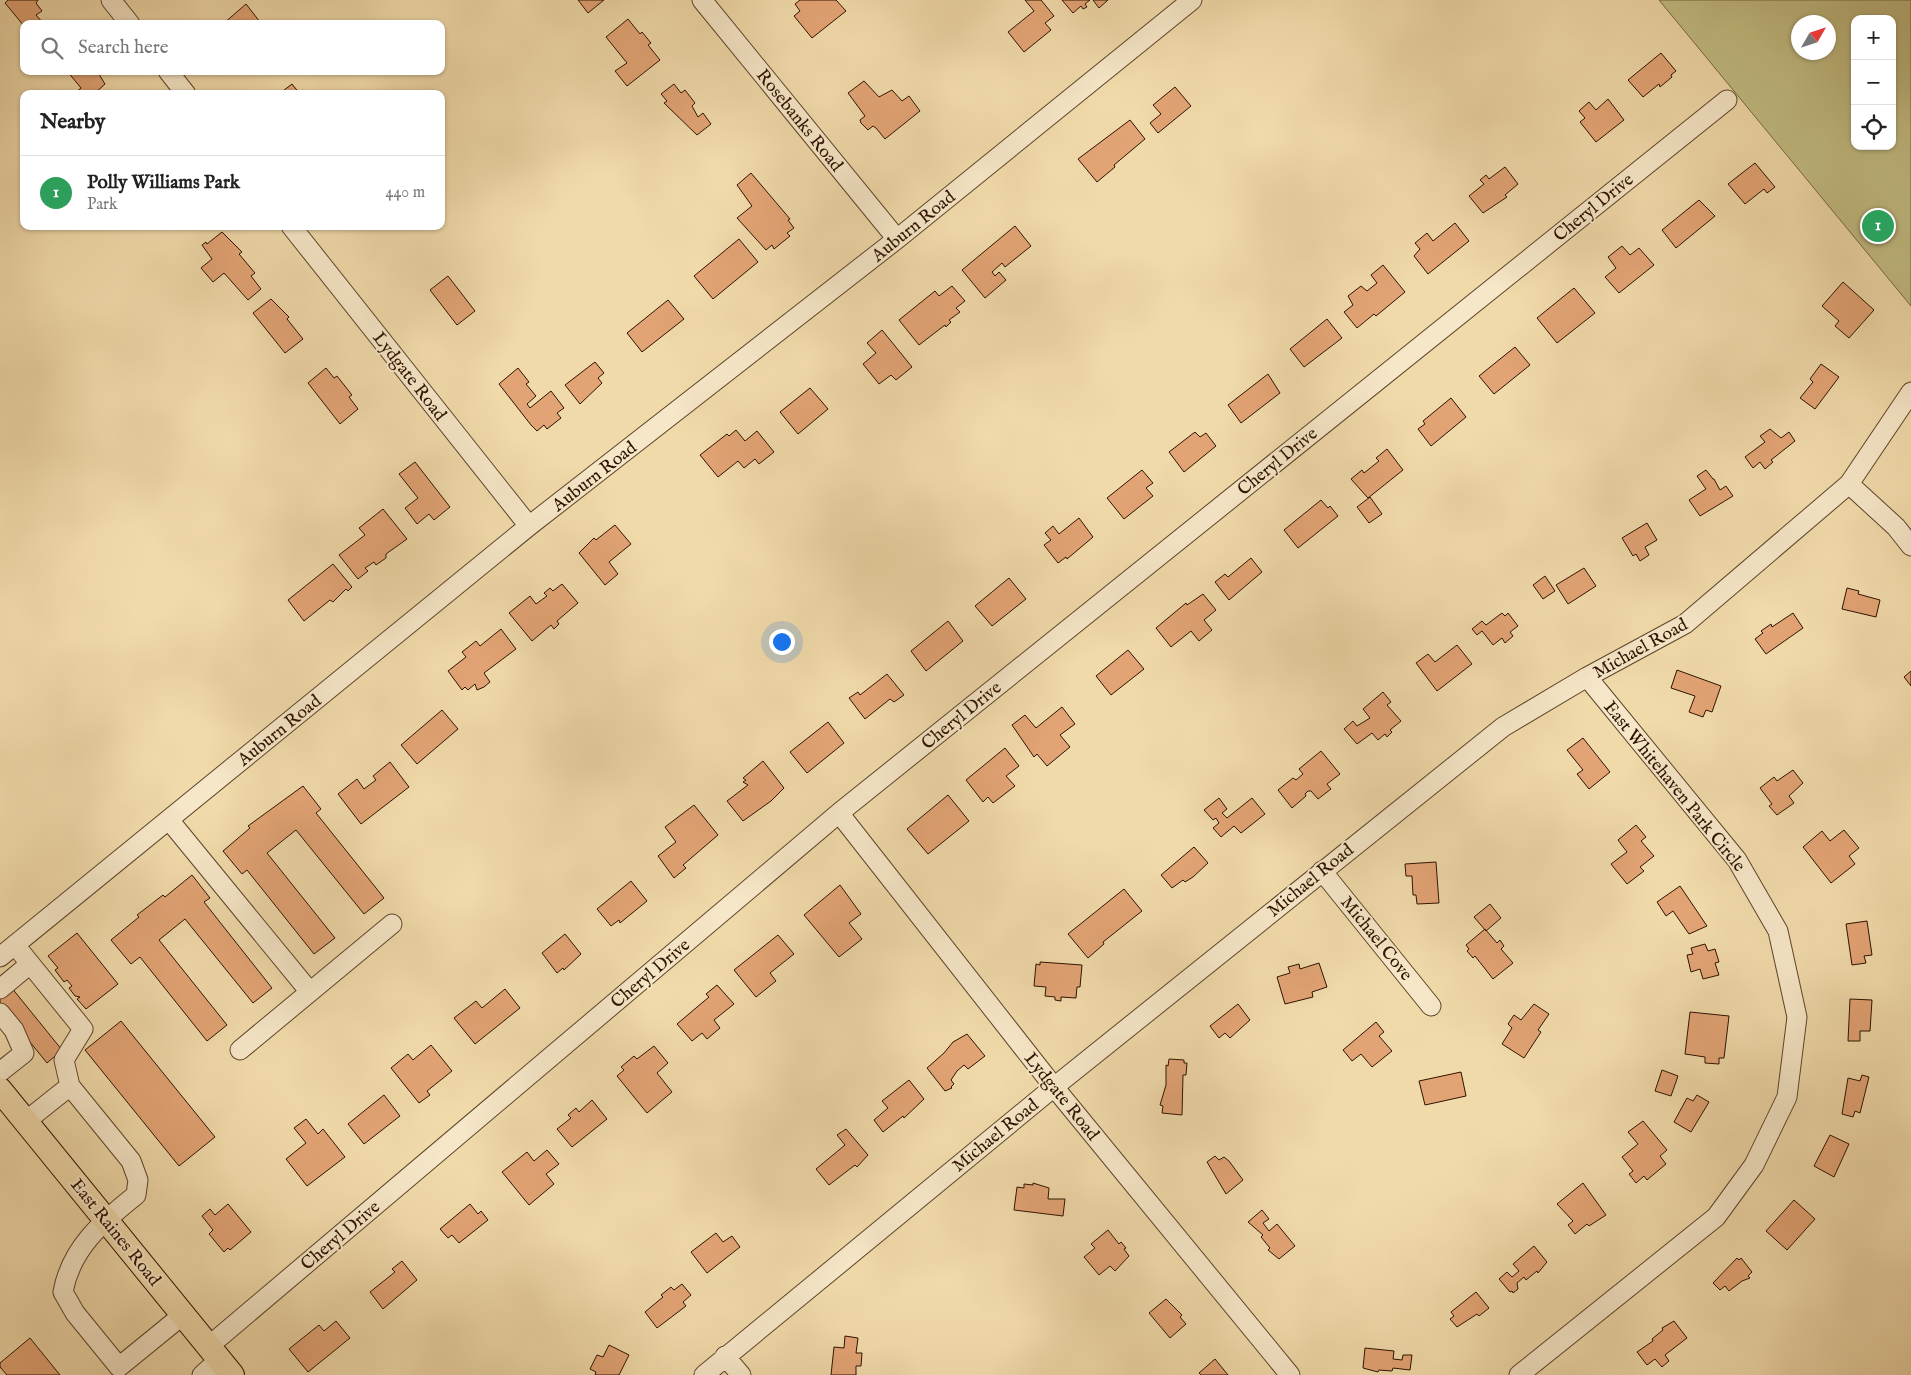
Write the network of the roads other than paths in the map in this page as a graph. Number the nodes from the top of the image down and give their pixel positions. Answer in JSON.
{"nodes":[{"id":1,"x":111,"y":0,"type":"edge"},
{"id":2,"x":702,"y":0,"type":"edge"},
{"id":3,"x":1192,"y":0,"type":"edge"},
{"id":4,"x":127,"y":20,"type":"edge"},
{"id":5,"x":171,"y":75,"type":"edge"},
{"id":6,"x":183,"y":90,"type":"edge"},
{"id":7,"x":1727,"y":100,"type":"dead end"},
{"id":8,"x":294,"y":230,"type":"edge"},
{"id":9,"x":897,"y":239,"type":"junction"},
{"id":10,"x":1911,"y":392,"type":"edge"},
{"id":11,"x":1849,"y":484,"type":"junction"},
{"id":12,"x":529,"y":526,"type":"junction"},
{"id":13,"x":1911,"y":546,"type":"edge"},
{"id":14,"x":1587,"y":677,"type":"junction"},
{"id":15,"x":839,"y":814,"type":"junction"},
{"id":16,"x":169,"y":820,"type":"junction"},
{"id":17,"x":1322,"y":871,"type":"junction"},
{"id":18,"x":392,"y":924,"type":"dead end"},
{"id":19,"x":15,"y":945,"type":"junction"},
{"id":20,"x":0,"y":957,"type":"edge"},
{"id":21,"x":30,"y":964,"type":"junction"},
{"id":22,"x":0,"y":989,"type":"edge"},
{"id":23,"x":310,"y":992,"type":"junction"},
{"id":24,"x":1431,"y":1006,"type":"dead end"},
{"id":25,"x":0,"y":1013,"type":"edge"},
{"id":26,"x":240,"y":1050,"type":"dead end"},
{"id":27,"x":0,"y":1072,"type":"edge"},
{"id":28,"x":70,"y":1086,"type":"junction"},
{"id":29,"x":1054,"y":1087,"type":"junction"},
{"id":30,"x":0,"y":1090,"type":"edge"},
{"id":31,"x":26,"y":1121,"type":"junction"},
{"id":32,"x":106,"y":1219,"type":"junction"},
{"id":33,"x":184,"y":1314,"type":"junction"},
{"id":34,"x":726,"y":1356,"type":"junction"},
{"id":35,"x":220,"y":1360,"type":"edge"},
{"id":36,"x":118,"y":1371,"type":"edge"},
{"id":37,"x":202,"y":1375,"type":"edge"},
{"id":38,"x":704,"y":1375,"type":"edge"},
{"id":39,"x":741,"y":1375,"type":"edge"},
{"id":40,"x":1290,"y":1375,"type":"edge"},
{"id":41,"x":1519,"y":1375,"type":"edge"}],
"edges":[{"from":1,"to":4,"type":"street"},
{"from":2,"to":9,"type":"street","name":"Rosebanks Road"},
{"from":3,"to":9,"type":"street","name":"Auburn Road"},
{"from":5,"to":6,"type":"street"},
{"from":7,"to":15,"type":"street","name":"Cheryl Drive"},
{"from":8,"to":12,"type":"street","name":"Lydgate Road"},
{"from":9,"to":12,"type":"street","name":"Auburn Road"},
{"from":10,"to":11,"type":"street","name":"Michael Road"},
{"from":11,"to":13,"type":"street"},
{"from":11,"to":14,"type":"street","name":"Michael Road"},
{"from":12,"to":16,"type":"street","name":"Auburn Road"},
{"from":14,"to":17,"type":"street","name":"Michael Road"},
{"from":14,"to":41,"type":"street","name":"East Whitehaven Park Circle"},
{"from":15,"to":29,"type":"street","name":"Lydgate Road"},
{"from":15,"to":35,"type":"street","name":"Cheryl Drive"},
{"from":16,"to":19,"type":"street","name":"Auburn Road"},
{"from":16,"to":23,"type":"street"},
{"from":17,"to":24,"type":"street","name":"Michael Cove"},
{"from":17,"to":29,"type":"street","name":"Michael Road"},
{"from":18,"to":23,"type":"street"},
{"from":19,"to":20,"type":"street","name":"Auburn Road"},
{"from":19,"to":21,"type":"street"},
{"from":21,"to":22,"type":"street"},
{"from":21,"to":28,"type":"street"},
{"from":23,"to":26,"type":"street"},
{"from":25,"to":27,"type":"street"},
{"from":28,"to":31,"type":"street"},
{"from":28,"to":32,"type":"street"},
{"from":29,"to":34,"type":"street","name":"Michael Road"},
{"from":29,"to":40,"type":"street","name":"Lydgate Road"},
{"from":30,"to":31,"type":"main road","name":"East Raines Road"},
{"from":31,"to":32,"type":"main road","name":"East Raines Road"},
{"from":32,"to":33,"type":"main road","name":"East Raines Road"},
{"from":32,"to":36,"type":"street"},
{"from":33,"to":35,"type":"main road","name":"East Raines Road"},
{"from":33,"to":36,"type":"street"},
{"from":34,"to":38,"type":"street","name":"Michael Road"},
{"from":34,"to":39,"type":"street"},
{"from":35,"to":37,"type":"street","name":"Cheryl Drive"}]}
